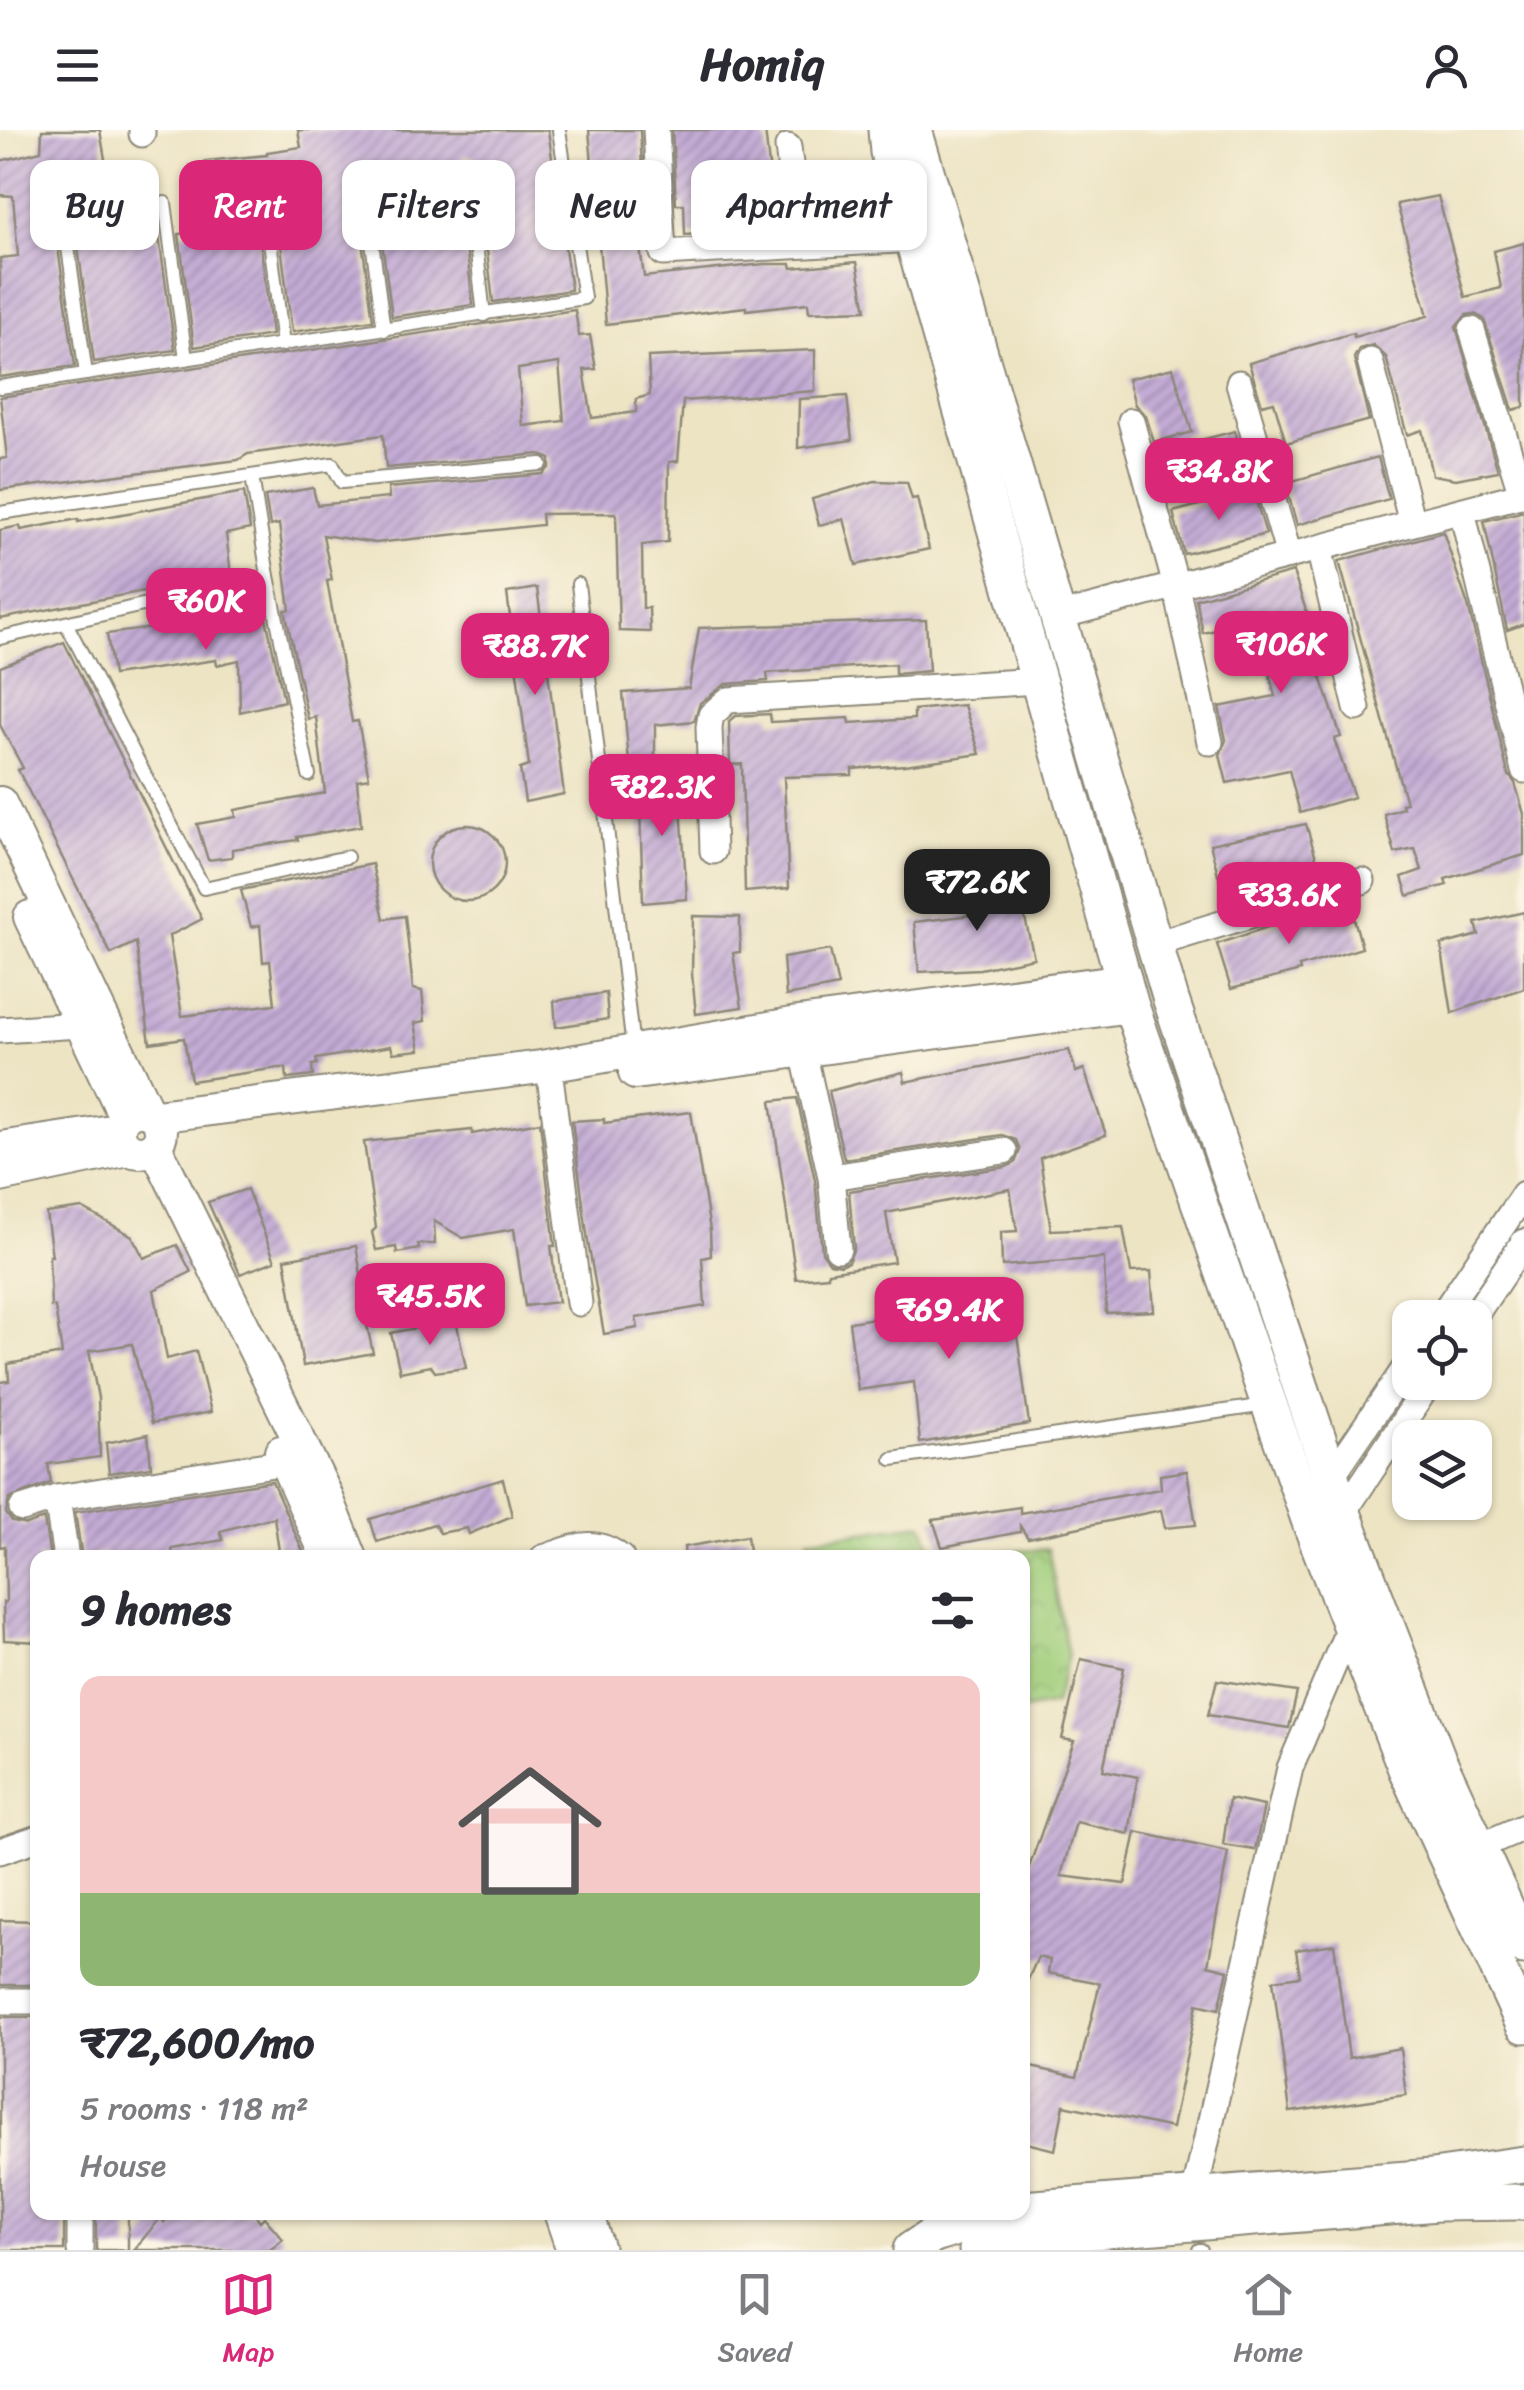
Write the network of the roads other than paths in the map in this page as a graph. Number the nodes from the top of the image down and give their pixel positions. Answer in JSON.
{"nodes":[{"id":1,"x":559,"y":130,"type":"edge"},
{"id":2,"x":656,"y":130,"type":"edge"},
{"id":3,"x":886,"y":130,"type":"edge"},
{"id":4,"x":914,"y":130,"type":"edge"},
{"id":5,"x":788,"y":146,"type":"dead end"},
{"id":6,"x":790,"y":160,"type":"edge"},
{"id":7,"x":890,"y":160,"type":"edge"},
{"id":8,"x":166,"y":203,"type":"dead end"},
{"id":9,"x":68,"y":250,"type":"edge"},
{"id":10,"x":271,"y":250,"type":"edge"},
{"id":11,"x":373,"y":250,"type":"edge"},
{"id":12,"x":477,"y":250,"type":"edge"},
{"id":13,"x":714,"y":250,"type":"edge"},
{"id":14,"x":918,"y":250,"type":"edge"},
{"id":15,"x":484,"y":315,"type":"junction"},
{"id":16,"x":384,"y":330,"type":"junction"},
{"id":17,"x":1472,"y":330,"type":"dead end"},
{"id":18,"x":283,"y":345,"type":"junction"},
{"id":19,"x":186,"y":359,"type":"junction"},
{"id":20,"x":1370,"y":361,"type":"dead end"},
{"id":21,"x":86,"y":374,"type":"junction"},
{"id":22,"x":1240,"y":384,"type":"dead end"},
{"id":23,"x":0,"y":386,"type":"edge"},
{"id":24,"x":1130,"y":421,"type":"dead end"},
{"id":25,"x":541,"y":464,"type":"dead end"},
{"id":26,"x":252,"y":476,"type":"junction"},
{"id":27,"x":1523,"y":494,"type":"edge"},
{"id":28,"x":1462,"y":510,"type":"junction"},
{"id":29,"x":0,"y":513,"type":"edge"},
{"id":30,"x":1412,"y":523,"type":"junction"},
{"id":31,"x":1319,"y":548,"type":"junction"},
{"id":32,"x":1289,"y":556,"type":"junction"},
{"id":33,"x":268,"y":576,"type":"junction"},
{"id":34,"x":578,"y":584,"type":"dead end"},
{"id":35,"x":1176,"y":586,"type":"junction"},
{"id":36,"x":1060,"y":616,"type":"junction"},
{"id":37,"x":66,"y":622,"type":"junction"},
{"id":38,"x":0,"y":638,"type":"edge"},
{"id":39,"x":1039,"y":681,"type":"junction"},
{"id":40,"x":1357,"y":708,"type":"dead end"},
{"id":41,"x":1210,"y":742,"type":"dead end"},
{"id":42,"x":1524,"y":770,"type":"edge"},
{"id":43,"x":309,"y":775,"type":"dead end"},
{"id":44,"x":0,"y":803,"type":"edge"},
{"id":45,"x":0,"y":851,"type":"edge"},
{"id":46,"x":713,"y":851,"type":"dead end"},
{"id":47,"x":347,"y":856,"type":"dead end"},
{"id":48,"x":1362,"y":881,"type":"dead end"},
{"id":49,"x":1155,"y":944,"type":"junction"},
{"id":50,"x":1128,"y":993,"type":"junction"},
{"id":51,"x":80,"y":1025,"type":"junction"},
{"id":52,"x":0,"y":1030,"type":"edge"},
{"id":53,"x":800,"y":1037,"type":"junction"},
{"id":54,"x":635,"y":1062,"type":"junction"},
{"id":55,"x":551,"y":1084,"type":"junction"},
{"id":56,"x":141,"y":1132,"type":"junction"},
{"id":57,"x":0,"y":1148,"type":"edge"},
{"id":58,"x":1004,"y":1151,"type":"dead end"},
{"id":59,"x":0,"y":1176,"type":"edge"},
{"id":60,"x":831,"y":1176,"type":"junction"},
{"id":61,"x":1524,"y":1194,"type":"edge"},
{"id":62,"x":1524,"y":1242,"type":"edge"},
{"id":63,"x":838,"y":1249,"type":"dead end"},
{"id":64,"x":1452,"y":1300,"type":"edge"},
{"id":65,"x":1486,"y":1300,"type":"edge"},
{"id":66,"x":580,"y":1304,"type":"dead end"},
{"id":67,"x":1392,"y":1387,"type":"edge"},
{"id":68,"x":1414,"y":1400,"type":"edge"},
{"id":69,"x":1269,"y":1404,"type":"junction"},
{"id":70,"x":892,"y":1459,"type":"dead end"},
{"id":71,"x":286,"y":1462,"type":"junction"},
{"id":72,"x":1331,"y":1477,"type":"junction"},
{"id":73,"x":57,"y":1498,"type":"junction"},
{"id":74,"x":22,"y":1509,"type":"dead end"},
{"id":75,"x":1318,"y":1510,"type":"junction"},
{"id":76,"x":65,"y":1550,"type":"edge"},
{"id":77,"x":324,"y":1550,"type":"edge"},
{"id":78,"x":348,"y":1550,"type":"edge"},
{"id":79,"x":569,"y":1550,"type":"edge"},
{"id":80,"x":611,"y":1550,"type":"edge"},
{"id":81,"x":1350,"y":1626,"type":"junction"},
{"id":82,"x":1524,"y":1827,"type":"edge"},
{"id":83,"x":30,"y":1841,"type":"edge"},
{"id":84,"x":1478,"y":1847,"type":"junction"},
{"id":85,"x":0,"y":1851,"type":"edge"},
{"id":86,"x":1524,"y":1948,"type":"edge"},
{"id":87,"x":0,"y":2001,"type":"edge"},
{"id":88,"x":30,"y":2001,"type":"edge"},
{"id":89,"x":1524,"y":2026,"type":"edge"},
{"id":90,"x":1524,"y":2164,"type":"edge"},
{"id":91,"x":1194,"y":2196,"type":"junction"},
{"id":92,"x":1524,"y":2202,"type":"edge"},
{"id":93,"x":1030,"y":2208,"type":"edge"},
{"id":94,"x":80,"y":2220,"type":"edge"},
{"id":95,"x":563,"y":2220,"type":"edge"},
{"id":96,"x":589,"y":2220,"type":"edge"},
{"id":97,"x":980,"y":2220,"type":"edge"},
{"id":98,"x":80,"y":2250,"type":"edge"},
{"id":99,"x":572,"y":2250,"type":"edge"},
{"id":100,"x":598,"y":2250,"type":"edge"},
{"id":101,"x":911,"y":2250,"type":"edge"},
{"id":102,"x":977,"y":2250,"type":"edge"}],
"edges":[{"from":1,"to":15,"type":"lane"},
{"from":2,"to":13,"type":"street"},
{"from":3,"to":7,"type":"main road"},
{"from":4,"to":36,"type":"main road"},
{"from":5,"to":6,"type":"street"},
{"from":8,"to":19,"type":"lane"},
{"from":9,"to":21,"type":"lane"},
{"from":10,"to":18,"type":"lane"},
{"from":11,"to":16,"type":"lane"},
{"from":12,"to":15,"type":"lane"},
{"from":14,"to":39,"type":"main road"},
{"from":15,"to":16,"type":"lane"},
{"from":16,"to":18,"type":"lane"},
{"from":17,"to":27,"type":"street"},
{"from":18,"to":19,"type":"lane"},
{"from":19,"to":21,"type":"lane"},
{"from":20,"to":30,"type":"street"},
{"from":21,"to":23,"type":"lane"},
{"from":22,"to":32,"type":"street"},
{"from":24,"to":35,"type":"street"},
{"from":25,"to":26,"type":"lane"},
{"from":26,"to":29,"type":"lane"},
{"from":26,"to":33,"type":"lane"},
{"from":27,"to":28,"type":"street"},
{"from":28,"to":30,"type":"street"},
{"from":28,"to":42,"type":"street"},
{"from":30,"to":31,"type":"street"},
{"from":31,"to":32,"type":"street"},
{"from":31,"to":40,"type":"street"},
{"from":32,"to":35,"type":"street"},
{"from":33,"to":37,"type":"lane"},
{"from":33,"to":43,"type":"lane"},
{"from":34,"to":54,"type":"lane"},
{"from":35,"to":36,"type":"street"},
{"from":35,"to":41,"type":"street"},
{"from":36,"to":49,"type":"main road"},
{"from":37,"to":38,"type":"lane"},
{"from":37,"to":47,"type":"lane"},
{"from":39,"to":46,"type":"street"},
{"from":39,"to":50,"type":"main road"},
{"from":44,"to":56,"type":"street"},
{"from":45,"to":51,"type":"street"},
{"from":48,"to":49,"type":"street"},
{"from":49,"to":72,"type":"main road"},
{"from":50,"to":53,"type":"street"},
{"from":50,"to":69,"type":"main road"},
{"from":51,"to":52,"type":"street"},
{"from":51,"to":56,"type":"street"},
{"from":53,"to":54,"type":"street"},
{"from":53,"to":60,"type":"street"},
{"from":54,"to":55,"type":"street"},
{"from":54,"to":56,"type":"street"},
{"from":55,"to":56,"type":"street"},
{"from":55,"to":66,"type":"street"},
{"from":56,"to":57,"type":"street"},
{"from":56,"to":59,"type":"street"},
{"from":56,"to":71,"type":"street"},
{"from":56,"to":78,"type":"street"},
{"from":58,"to":60,"type":"street"},
{"from":60,"to":63,"type":"street"},
{"from":61,"to":64,"type":"street"},
{"from":62,"to":65,"type":"street"},
{"from":67,"to":72,"type":"street"},
{"from":68,"to":75,"type":"street"},
{"from":69,"to":70,"type":"lane"},
{"from":69,"to":75,"type":"main road"},
{"from":71,"to":73,"type":"street"},
{"from":71,"to":77,"type":"street"},
{"from":72,"to":75,"type":"main road"},
{"from":73,"to":74,"type":"street"},
{"from":73,"to":76,"type":"street"},
{"from":75,"to":81,"type":"main road"},
{"from":75,"to":84,"type":"main road"},
{"from":79,"to":80,"type":"street"},
{"from":81,"to":89,"type":"main road"},
{"from":81,"to":91,"type":"street"},
{"from":82,"to":84,"type":"street"},
{"from":83,"to":85,"type":"street"},
{"from":84,"to":86,"type":"main road"},
{"from":87,"to":88,"type":"street"},
{"from":90,"to":91,"type":"main road"},
{"from":91,"to":93,"type":"main road"},
{"from":92,"to":102,"type":"main road"},
{"from":94,"to":98,"type":"street"},
{"from":95,"to":99,"type":"street"},
{"from":96,"to":100,"type":"street"},
{"from":97,"to":101,"type":"main road"}]}
